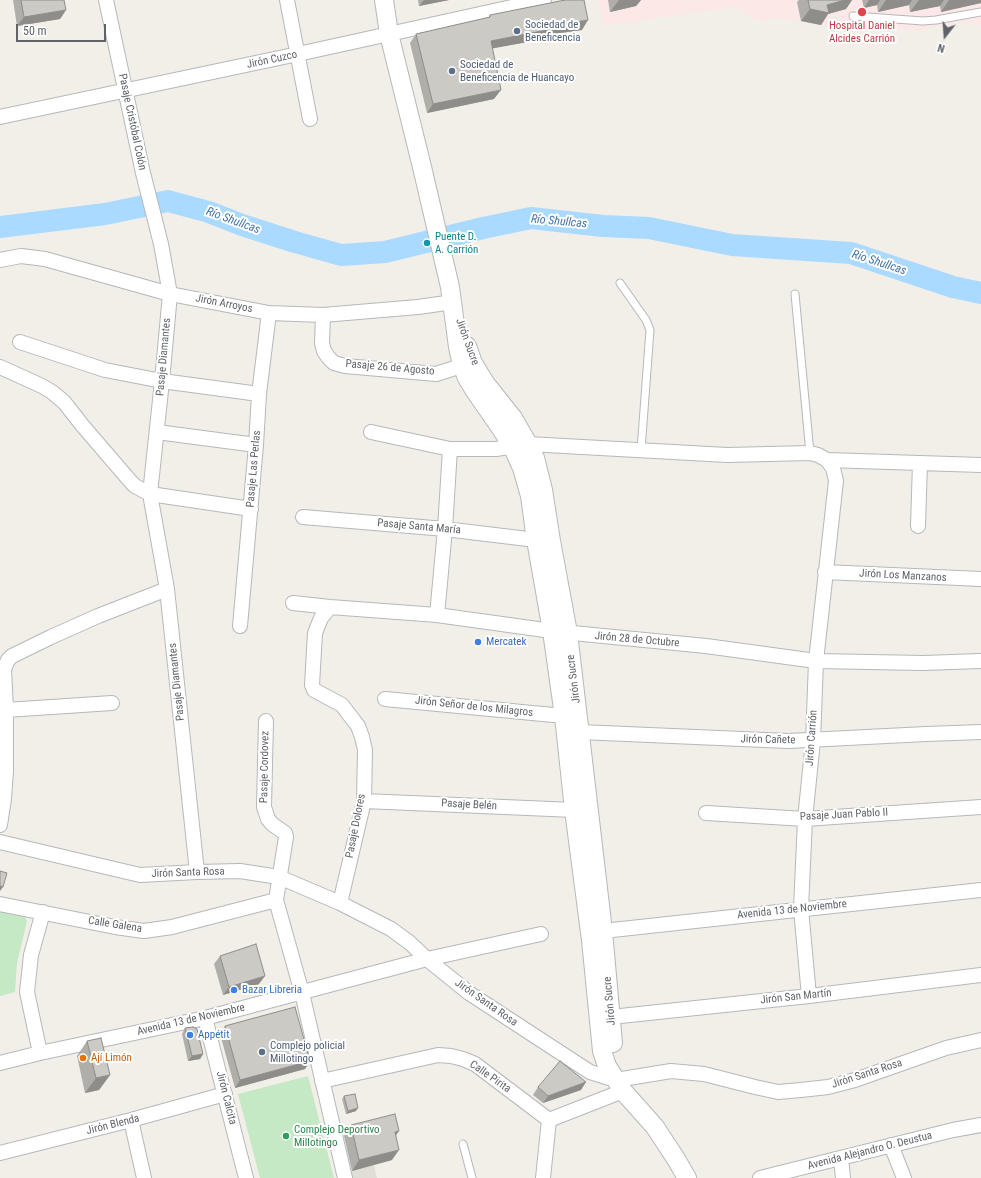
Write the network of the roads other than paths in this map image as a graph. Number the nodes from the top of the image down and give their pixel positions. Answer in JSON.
{"nodes":[{"id":1,"x":106,"y":0,"type":"edge"},
{"id":2,"x":287,"y":0,"type":"edge"},
{"id":3,"x":384,"y":0,"type":"edge"},
{"id":4,"x":544,"y":0,"type":"edge"},
{"id":5,"x":981,"y":12,"type":"edge"},
{"id":6,"x":853,"y":16,"type":"dead end"},
{"id":7,"x":389,"y":34,"type":"junction"},
{"id":8,"x":298,"y":54,"type":"junction"},
{"id":9,"x":125,"y":91,"type":"junction"},
{"id":10,"x":0,"y":117,"type":"edge"},
{"id":11,"x":310,"y":118,"type":"dead end"},
{"id":12,"x":161,"y":244,"type":"joint"},
{"id":13,"x":0,"y":260,"type":"edge"},
{"id":14,"x":620,"y":283,"type":"dead end"},
{"id":15,"x":170,"y":294,"type":"junction"},
{"id":16,"x":451,"y":294,"type":"junction"},
{"id":17,"x":795,"y":294,"type":"dead end"},
{"id":18,"x":269,"y":313,"type":"junction"},
{"id":19,"x":323,"y":315,"type":"junction"},
{"id":20,"x":20,"y":342,"type":"dead end"},
{"id":21,"x":467,"y":364,"type":"junction"},
{"id":22,"x":0,"y":367,"type":"edge"},
{"id":23,"x":162,"y":381,"type":"junction"},
{"id":24,"x":259,"y":394,"type":"junction"},
{"id":25,"x":157,"y":432,"type":"junction"},
{"id":26,"x":371,"y":432,"type":"dead end"},
{"id":27,"x":256,"y":445,"type":"junction"},
{"id":28,"x":520,"y":445,"type":"junction"},
{"id":29,"x":450,"y":449,"type":"junction"},
{"id":30,"x":641,"y":450,"type":"junction"},
{"id":31,"x":810,"y":453,"type":"junction"},
{"id":32,"x":827,"y":460,"type":"junction"},
{"id":33,"x":920,"y":463,"type":"junction"},
{"id":34,"x":981,"y":465,"type":"edge"},
{"id":35,"x":150,"y":494,"type":"junction"},
{"id":36,"x":251,"y":510,"type":"junction"},
{"id":37,"x":303,"y":517,"type":"dead end"},
{"id":38,"x":918,"y":526,"type":"dead end"},
{"id":39,"x":445,"y":529,"type":"junction"},
{"id":40,"x":536,"y":540,"type":"junction"},
{"id":41,"x":825,"y":572,"type":"junction"},
{"id":42,"x":981,"y":579,"type":"edge"},
{"id":43,"x":167,"y":589,"type":"junction"},
{"id":44,"x":293,"y":603,"type":"dead end"},
{"id":45,"x":330,"y":607,"type":"junction"},
{"id":46,"x":437,"y":615,"type":"junction"},
{"id":47,"x":240,"y":626,"type":"dead end"},
{"id":48,"x":560,"y":632,"type":"junction"},
{"id":49,"x":816,"y":661,"type":"junction"},
{"id":50,"x":981,"y":662,"type":"edge"},
{"id":51,"x":385,"y":698,"type":"dead end"},
{"id":52,"x":112,"y":703,"type":"dead end"},
{"id":53,"x":6,"y":710,"type":"junction"},
{"id":54,"x":564,"y":716,"type":"junction"},
{"id":55,"x":266,"y":721,"type":"dead end"},
{"id":56,"x":580,"y":732,"type":"junction"},
{"id":57,"x":981,"y":732,"type":"edge"},
{"id":58,"x":813,"y":741,"type":"junction"},
{"id":59,"x":364,"y":801,"type":"junction"},
{"id":60,"x":981,"y":807,"type":"edge"},
{"id":61,"x":574,"y":810,"type":"junction"},
{"id":62,"x":706,"y":813,"type":"dead end"},
{"id":63,"x":805,"y":819,"type":"junction"},
{"id":64,"x":0,"y":825,"type":"edge"},
{"id":65,"x":0,"y":842,"type":"edge"},
{"id":66,"x":197,"y":872,"type":"junction"},
{"id":67,"x":279,"y":877,"type":"junction"},
{"id":68,"x":981,"y":890,"type":"edge"},
{"id":69,"x":276,"y":900,"type":"junction"},
{"id":70,"x":340,"y":903,"type":"junction"},
{"id":71,"x":0,"y":904,"type":"edge"},
{"id":72,"x":801,"y":909,"type":"junction"},
{"id":73,"x":42,"y":912,"type":"junction"},
{"id":74,"x":603,"y":931,"type":"junction"},
{"id":75,"x":541,"y":934,"type":"dead end"},
{"id":76,"x":428,"y":959,"type":"junction"},
{"id":77,"x":981,"y":975,"type":"edge"},
{"id":78,"x":302,"y":993,"type":"junction"},
{"id":79,"x":809,"y":996,"type":"junction"},
{"id":80,"x":611,"y":1017,"type":"junction"},
{"id":81,"x":205,"y":1018,"type":"junction"},
{"id":82,"x":981,"y":1040,"type":"edge"},
{"id":83,"x":40,"y":1053,"type":"junction"},
{"id":84,"x":0,"y":1063,"type":"edge"},
{"id":85,"x":322,"y":1081,"type":"junction"},
{"id":86,"x":620,"y":1085,"type":"junction"},
{"id":87,"x":225,"y":1094,"type":"junction"},
{"id":88,"x":130,"y":1120,"type":"junction"},
{"id":89,"x":548,"y":1120,"type":"junction"},
{"id":90,"x":981,"y":1125,"type":"edge"},
{"id":91,"x":462,"y":1144,"type":"dead end"},
{"id":92,"x":891,"y":1145,"type":"junction"},
{"id":93,"x":0,"y":1153,"type":"edge"},
{"id":94,"x":840,"y":1158,"type":"junction"},
{"id":95,"x":144,"y":1178,"type":"edge"},
{"id":96,"x":246,"y":1178,"type":"edge"},
{"id":97,"x":345,"y":1178,"type":"edge"},
{"id":98,"x":472,"y":1178,"type":"edge"},
{"id":99,"x":543,"y":1178,"type":"edge"},
{"id":100,"x":687,"y":1178,"type":"edge"},
{"id":101,"x":760,"y":1178,"type":"edge"},
{"id":102,"x":843,"y":1178,"type":"edge"},
{"id":103,"x":904,"y":1178,"type":"edge"}],
"edges":[{"from":1,"to":9,"type":"street","name":"Pasaje Cristóbal Colón"},
{"from":2,"to":8,"type":"street"},
{"from":3,"to":7,"type":"street","name":"Jirón Sucre"},
{"from":4,"to":7,"type":"street","name":"Jirón Cuzco"},
{"from":5,"to":6,"type":"lane"},
{"from":7,"to":8,"type":"street","name":"Jirón Cuzco"},
{"from":7,"to":16,"type":"street","name":"Jirón Sucre"},
{"from":8,"to":9,"type":"street","name":"Jirón Cuzco"},
{"from":8,"to":11,"type":"street"},
{"from":9,"to":10,"type":"street","name":"Jirón Cuzco"},
{"from":9,"to":12,"type":"street","name":"Pasaje Cristóbal Colón"},
{"from":12,"to":15,"type":"street","name":"Pasaje Diamantes"},
{"from":13,"to":15,"type":"street","name":"Jirón Arroyos"},
{"from":14,"to":30,"type":"lane"},
{"from":15,"to":18,"type":"street","name":"Jirón Arroyos"},
{"from":15,"to":23,"type":"street","name":"Pasaje Diamantes"},
{"from":16,"to":19,"type":"street","name":"Jirón Arroyos"},
{"from":16,"to":21,"type":"street","name":"Jirón Sucre"},
{"from":17,"to":31,"type":"lane"},
{"from":18,"to":19,"type":"street","name":"Jirón Arroyos"},
{"from":18,"to":24,"type":"street","name":"Pasaje Las Perlas"},
{"from":19,"to":21,"type":"street","name":"Pasaje 26 de Agosto"},
{"from":20,"to":23,"type":"street"},
{"from":21,"to":28,"type":"street","name":"Jirón Sucre"},
{"from":22,"to":35,"type":"street"},
{"from":23,"to":24,"type":"street"},
{"from":23,"to":25,"type":"street","name":"Pasaje Diamantes"},
{"from":24,"to":27,"type":"street","name":"Pasaje Las Perlas"},
{"from":25,"to":27,"type":"street"},
{"from":25,"to":35,"type":"street","name":"Pasaje Diamantes"},
{"from":26,"to":29,"type":"street"},
{"from":27,"to":36,"type":"street","name":"Pasaje Las Perlas"},
{"from":28,"to":29,"type":"street"},
{"from":28,"to":30,"type":"street"},
{"from":28,"to":40,"type":"street","name":"Jirón Sucre"},
{"from":28,"to":48,"type":"street","name":"Jirón Sucre"},
{"from":29,"to":39,"type":"street"},
{"from":30,"to":31,"type":"street"},
{"from":31,"to":32,"type":"street"},
{"from":32,"to":33,"type":"street"},
{"from":32,"to":41,"type":"street","name":"Jirón Carrión"},
{"from":33,"to":34,"type":"street"},
{"from":33,"to":38,"type":"street"},
{"from":35,"to":36,"type":"street"},
{"from":35,"to":43,"type":"street","name":"Pasaje Diamantes"},
{"from":36,"to":47,"type":"street","name":"Pasaje Las Perlas"},
{"from":37,"to":39,"type":"street","name":"Pasaje Santa María"},
{"from":39,"to":40,"type":"street","name":"Pasaje Santa María"},
{"from":39,"to":46,"type":"street"},
{"from":40,"to":48,"type":"street","name":"Jirón Sucre"},
{"from":41,"to":42,"type":"street","name":"Jirón Los Manzanos"},
{"from":41,"to":49,"type":"street","name":"Jirón Carrión"},
{"from":43,"to":53,"type":"street"},
{"from":43,"to":66,"type":"street","name":"Pasaje Diamantes"},
{"from":44,"to":45,"type":"street","name":"Jirón 28 de Octubre"},
{"from":45,"to":46,"type":"street","name":"Jirón 28 de Octubre"},
{"from":45,"to":59,"type":"street","name":"Pasaje Dolores"},
{"from":46,"to":48,"type":"street","name":"Jirón 28 de Octubre"},
{"from":48,"to":49,"type":"street","name":"Jirón 28 de Octubre"},
{"from":48,"to":54,"type":"street","name":"Jirón Sucre"},
{"from":48,"to":56,"type":"street","name":"Jirón Sucre"},
{"from":49,"to":50,"type":"street","name":"Jirón 28 de Octubre"},
{"from":49,"to":58,"type":"street","name":"Jirón Carrión"},
{"from":51,"to":54,"type":"street","name":"Jirón Señor de los Milagros"},
{"from":52,"to":53,"type":"street"},
{"from":53,"to":64,"type":"street"},
{"from":54,"to":61,"type":"street","name":"Jirón Sucre"},
{"from":55,"to":67,"type":"street","name":"Pasaje Cordovez"},
{"from":56,"to":58,"type":"street","name":"Jirón Cañete"},
{"from":56,"to":74,"type":"street","name":"Jirón Sucre"},
{"from":57,"to":58,"type":"street","name":"Jirón Cañete"},
{"from":58,"to":63,"type":"street","name":"Jirón Carrión"},
{"from":59,"to":61,"type":"street","name":"Pasaje Belén"},
{"from":59,"to":70,"type":"street","name":"Pasaje Dolores"},
{"from":60,"to":63,"type":"street","name":"Pasaje Juan Pablo II"},
{"from":61,"to":86,"type":"street","name":"Jirón Sucre"},
{"from":62,"to":63,"type":"street","name":"Pasaje Juan Pablo II"},
{"from":63,"to":72,"type":"street","name":"Jirón Carrión"},
{"from":65,"to":66,"type":"street","name":"Jirón Santa Rosa"},
{"from":66,"to":67,"type":"street","name":"Jirón Santa Rosa"},
{"from":67,"to":69,"type":"street"},
{"from":67,"to":70,"type":"street","name":"Jirón Santa Rosa"},
{"from":68,"to":72,"type":"street","name":"Avenida 13 de Noviembre"},
{"from":69,"to":73,"type":"street","name":"Calle Galena"},
{"from":69,"to":78,"type":"street"},
{"from":70,"to":76,"type":"street","name":"Jirón Santa Rosa"},
{"from":71,"to":73,"type":"street","name":"Calle Galena"},
{"from":72,"to":74,"type":"street","name":"Avenida 13 de Noviembre"},
{"from":72,"to":79,"type":"street","name":"Jirón Carrión"},
{"from":73,"to":83,"type":"street"},
{"from":74,"to":80,"type":"street","name":"Jirón Sucre"},
{"from":75,"to":76,"type":"street","name":"Avenida 13 de Noviembre"},
{"from":76,"to":78,"type":"street","name":"Avenida 13 de Noviembre"},
{"from":76,"to":86,"type":"street","name":"Jirón Santa Rosa"},
{"from":77,"to":79,"type":"street","name":"Jirón San Martín"},
{"from":78,"to":81,"type":"street","name":"Avenida 13 de Noviembre"},
{"from":78,"to":85,"type":"street"},
{"from":79,"to":80,"type":"street","name":"Jirón San Martín"},
{"from":80,"to":86,"type":"street","name":"Jirón Sucre"},
{"from":81,"to":83,"type":"street","name":"Avenida 13 de Noviembre"},
{"from":81,"to":87,"type":"street","name":"Jirón Calcita"},
{"from":82,"to":86,"type":"street","name":"Jirón Santa Rosa"},
{"from":83,"to":84,"type":"street","name":"Avenida 13 de Noviembre"},
{"from":85,"to":89,"type":"street","name":"Calle Pirita"},
{"from":85,"to":97,"type":"street"},
{"from":86,"to":89,"type":"street"},
{"from":86,"to":100,"type":"street","name":"Jirón Sucre"},
{"from":87,"to":88,"type":"street","name":"Jirón Blenda"},
{"from":87,"to":96,"type":"street","name":"Jirón Calcita"},
{"from":88,"to":93,"type":"street","name":"Jirón Blenda"},
{"from":88,"to":95,"type":"street"},
{"from":89,"to":99,"type":"street"},
{"from":90,"to":92,"type":"street","name":"Avenida Alejandro O. Deustua"},
{"from":91,"to":98,"type":"lane"},
{"from":92,"to":94,"type":"street","name":"Avenida Alejandro O. Deustua"},
{"from":92,"to":103,"type":"street"},
{"from":94,"to":101,"type":"street","name":"Avenida Alejandro O. Deustua"},
{"from":94,"to":102,"type":"street"}]}
